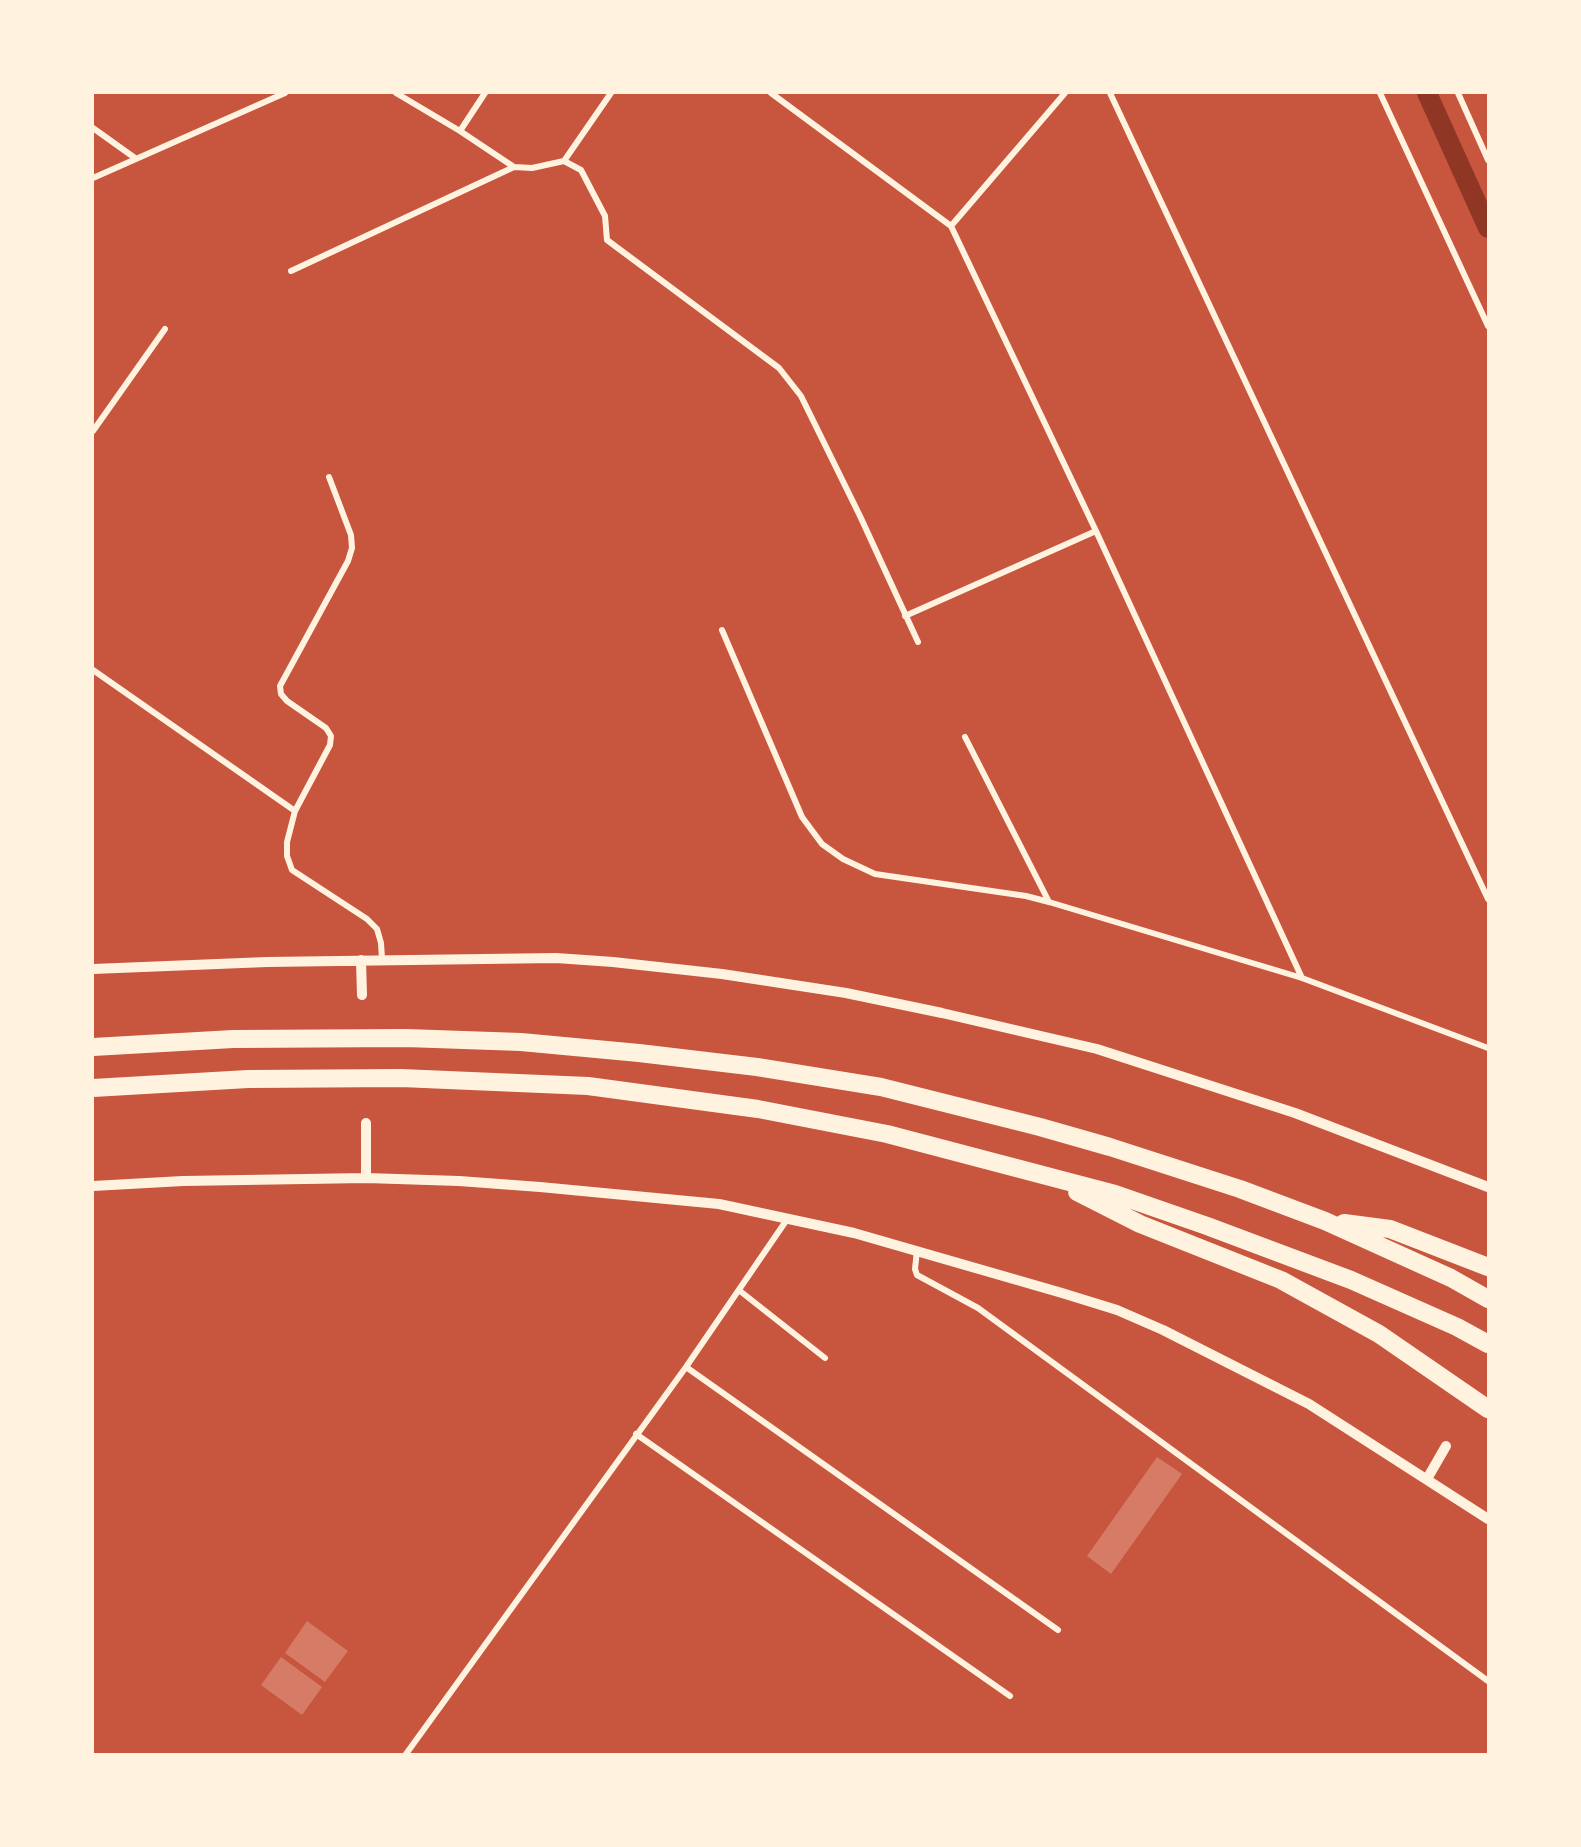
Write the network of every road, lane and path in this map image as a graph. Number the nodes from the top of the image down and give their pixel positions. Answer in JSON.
{"nodes":[{"id":1,"x":285,"y":93,"type":"edge"},
{"id":2,"x":396,"y":93,"type":"edge"},
{"id":3,"x":485,"y":93,"type":"edge"},
{"id":4,"x":611,"y":93,"type":"edge"},
{"id":5,"x":771,"y":93,"type":"edge"},
{"id":6,"x":1065,"y":93,"type":"edge"},
{"id":7,"x":1110,"y":93,"type":"edge"},
{"id":8,"x":1380,"y":93,"type":"edge"},
{"id":9,"x":1458,"y":93,"type":"edge"},
{"id":10,"x":93,"y":128,"type":"edge"},
{"id":11,"x":460,"y":131,"type":"junction"},
{"id":12,"x":135,"y":158,"type":"junction"},
{"id":13,"x":1488,"y":160,"type":"edge"},
{"id":14,"x":564,"y":161,"type":"junction"},
{"id":15,"x":514,"y":167,"type":"junction"},
{"id":16,"x":93,"y":177,"type":"edge"},
{"id":17,"x":951,"y":226,"type":"junction"},
{"id":18,"x":291,"y":271,"type":"dead end"},
{"id":19,"x":1488,"y":327,"type":"edge"},
{"id":20,"x":165,"y":329,"type":"dead end"},
{"id":21,"x":93,"y":431,"type":"edge"},
{"id":22,"x":329,"y":477,"type":"dead end"},
{"id":23,"x":1096,"y":531,"type":"junction"},
{"id":24,"x":905,"y":616,"type":"junction"},
{"id":25,"x":722,"y":630,"type":"dead end"},
{"id":26,"x":918,"y":642,"type":"dead end"},
{"id":27,"x":93,"y":670,"type":"edge"},
{"id":28,"x":964,"y":737,"type":"dead end"},
{"id":29,"x":295,"y":811,"type":"junction"},
{"id":30,"x":1488,"y":899,"type":"edge"},
{"id":31,"x":1049,"y":902,"type":"junction"},
{"id":32,"x":382,"y":959,"type":"junction"},
{"id":33,"x":361,"y":960,"type":"junction"},
{"id":34,"x":93,"y":969,"type":"edge"},
{"id":35,"x":1302,"y":978,"type":"junction"},
{"id":36,"x":362,"y":995,"type":"dead end"},
{"id":37,"x":93,"y":1047,"type":"edge"},
{"id":38,"x":1488,"y":1048,"type":"edge"},
{"id":39,"x":93,"y":1088,"type":"edge"},
{"id":40,"x":366,"y":1123,"type":"dead end"},
{"id":41,"x":1039,"y":1173,"type":"junction"},
{"id":42,"x":366,"y":1178,"type":"junction"},
{"id":43,"x":93,"y":1186,"type":"edge"},
{"id":44,"x":1488,"y":1187,"type":"edge"},
{"id":45,"x":788,"y":1218,"type":"junction"},
{"id":46,"x":1325,"y":1221,"type":"junction"},
{"id":47,"x":916,"y":1251,"type":"junction"},
{"id":48,"x":1488,"y":1267,"type":"edge"},
{"id":49,"x":740,"y":1291,"type":"junction"},
{"id":50,"x":1488,"y":1299,"type":"edge"},
{"id":51,"x":1488,"y":1344,"type":"edge"},
{"id":52,"x":825,"y":1358,"type":"dead end"},
{"id":53,"x":686,"y":1367,"type":"junction"},
{"id":54,"x":1488,"y":1409,"type":"edge"},
{"id":55,"x":636,"y":1434,"type":"junction"},
{"id":56,"x":1446,"y":1446,"type":"dead end"},
{"id":57,"x":1427,"y":1479,"type":"junction"},
{"id":58,"x":1488,"y":1519,"type":"edge"},
{"id":59,"x":1058,"y":1630,"type":"dead end"},
{"id":60,"x":1488,"y":1681,"type":"edge"},
{"id":61,"x":1010,"y":1696,"type":"dead end"},
{"id":62,"x":406,"y":1754,"type":"edge"}],
"edges":[{"from":1,"to":12,"type":"street"},
{"from":2,"to":11,"type":"street"},
{"from":3,"to":11,"type":"street"},
{"from":4,"to":14,"type":"street"},
{"from":5,"to":17,"type":"street"},
{"from":6,"to":17,"type":"street"},
{"from":7,"to":30,"type":"street"},
{"from":8,"to":19,"type":"street"},
{"from":9,"to":13,"type":"street"},
{"from":10,"to":12,"type":"street"},
{"from":11,"to":15,"type":"street"},
{"from":12,"to":16,"type":"street"},
{"from":14,"to":15,"type":"street"},
{"from":14,"to":24,"type":"street"},
{"from":15,"to":18,"type":"street"},
{"from":17,"to":23,"type":"street"},
{"from":20,"to":21,"type":"street"},
{"from":22,"to":29,"type":"street"},
{"from":23,"to":24,"type":"street"},
{"from":23,"to":35,"type":"street"},
{"from":24,"to":26,"type":"street"},
{"from":25,"to":31,"type":"street"},
{"from":27,"to":29,"type":"street"},
{"from":28,"to":31,"type":"street"},
{"from":29,"to":32,"type":"street"},
{"from":31,"to":35,"type":"street"},
{"from":32,"to":33,"type":"street"},
{"from":32,"to":44,"type":"street"},
{"from":33,"to":34,"type":"street"},
{"from":33,"to":36,"type":"street"},
{"from":35,"to":38,"type":"street"},
{"from":37,"to":46,"type":"highway"},
{"from":39,"to":41,"type":"highway"},
{"from":40,"to":42,"type":"street"},
{"from":41,"to":51,"type":"highway"},
{"from":41,"to":54,"type":"highway"},
{"from":42,"to":43,"type":"street"},
{"from":42,"to":45,"type":"street"},
{"from":45,"to":47,"type":"street"},
{"from":45,"to":49,"type":"street"},
{"from":46,"to":48,"type":"highway"},
{"from":46,"to":50,"type":"highway"},
{"from":47,"to":57,"type":"street"},
{"from":47,"to":60,"type":"street"},
{"from":49,"to":52,"type":"street"},
{"from":49,"to":53,"type":"street"},
{"from":53,"to":55,"type":"street"},
{"from":53,"to":59,"type":"street"},
{"from":55,"to":61,"type":"street"},
{"from":55,"to":62,"type":"street"},
{"from":56,"to":57,"type":"street"},
{"from":57,"to":58,"type":"street"}]}
